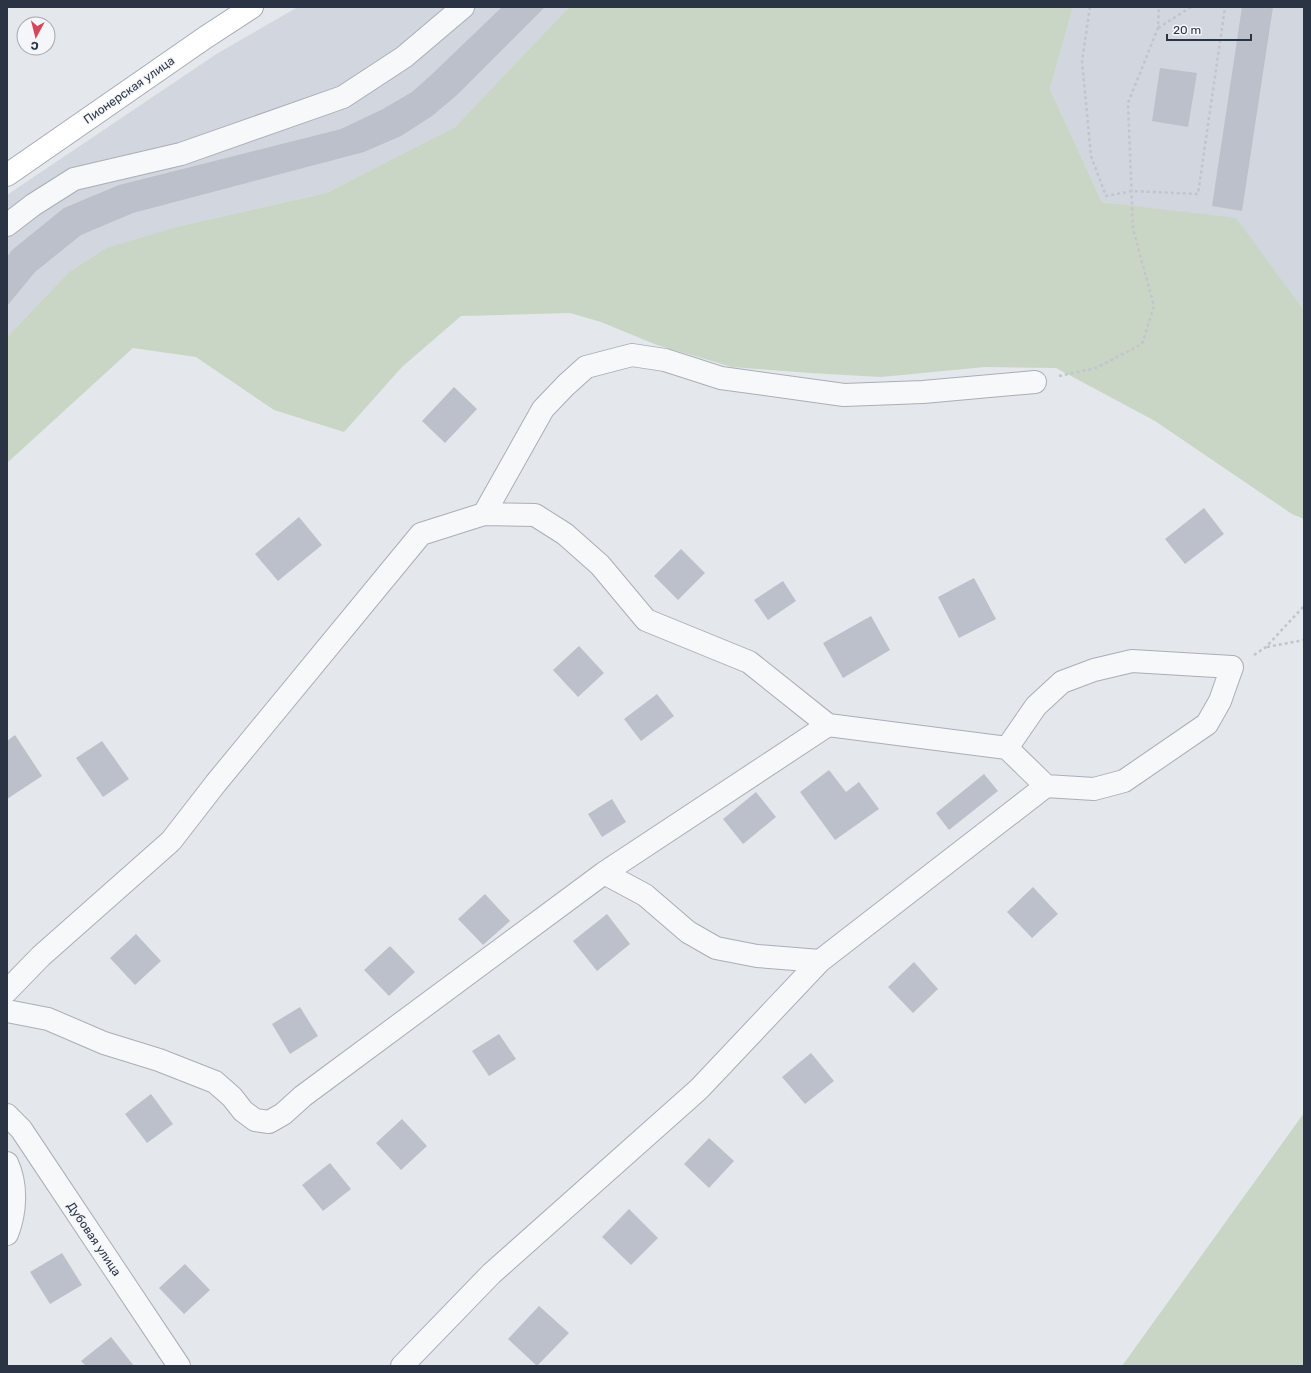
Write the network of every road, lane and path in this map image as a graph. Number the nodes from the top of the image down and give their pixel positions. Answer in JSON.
{"nodes":[{"id":1,"x":252,"y":7,"type":"edge"},
{"id":2,"x":463,"y":7,"type":"edge"},
{"id":3,"x":1090,"y":7,"type":"edge"},
{"id":4,"x":1159,"y":7,"type":"edge"},
{"id":5,"x":1191,"y":7,"type":"edge"},
{"id":6,"x":1225,"y":7,"type":"edge"},
{"id":7,"x":1158,"y":28,"type":"junction"},
{"id":8,"x":7,"y":175,"type":"edge"},
{"id":9,"x":1132,"y":191,"type":"junction"},
{"id":10,"x":7,"y":226,"type":"edge"},
{"id":11,"x":1035,"y":382,"type":"joint"},
{"id":12,"x":484,"y":514,"type":"junction"},
{"id":13,"x":1304,"y":606,"type":"edge"},
{"id":14,"x":1304,"y":640,"type":"edge"},
{"id":15,"x":828,"y":724,"type":"junction"},
{"id":16,"x":1007,"y":748,"type":"junction"},
{"id":17,"x":1046,"y":786,"type":"junction"},
{"id":18,"x":604,"y":873,"type":"junction"},
{"id":19,"x":820,"y":961,"type":"junction"},
{"id":20,"x":7,"y":991,"type":"edge"},
{"id":21,"x":7,"y":1011,"type":"edge"},
{"id":22,"x":7,"y":1115,"type":"edge"},
{"id":23,"x":7,"y":1163,"type":"edge"},
{"id":24,"x":7,"y":1234,"type":"edge"},
{"id":25,"x":179,"y":1366,"type":"edge"},
{"id":26,"x":402,"y":1366,"type":"edge"}],
"edges":[{"from":1,"to":8,"type":"main road","name":"Пионерская улица"},
{"from":2,"to":10,"type":"street"},
{"from":3,"to":9,"type":"path"},
{"from":4,"to":7,"type":"path"},
{"from":5,"to":7,"type":"path"},
{"from":6,"to":9,"type":"path"},
{"from":7,"to":9,"type":"path"},
{"from":9,"to":11,"type":"path"},
{"from":11,"to":12,"type":"street"},
{"from":12,"to":15,"type":"street"},
{"from":12,"to":20,"type":"street"},
{"from":13,"to":14,"type":"path"},
{"from":15,"to":16,"type":"street"},
{"from":15,"to":18,"type":"street"},
{"from":16,"to":17,"type":"street"},
{"from":16,"to":17,"type":"street"},
{"from":17,"to":19,"type":"street"},
{"from":18,"to":19,"type":"street"},
{"from":18,"to":21,"type":"street"},
{"from":19,"to":26,"type":"street"},
{"from":22,"to":25,"type":"street","name":"Дубовая улица"},
{"from":23,"to":24,"type":"street"}]}
